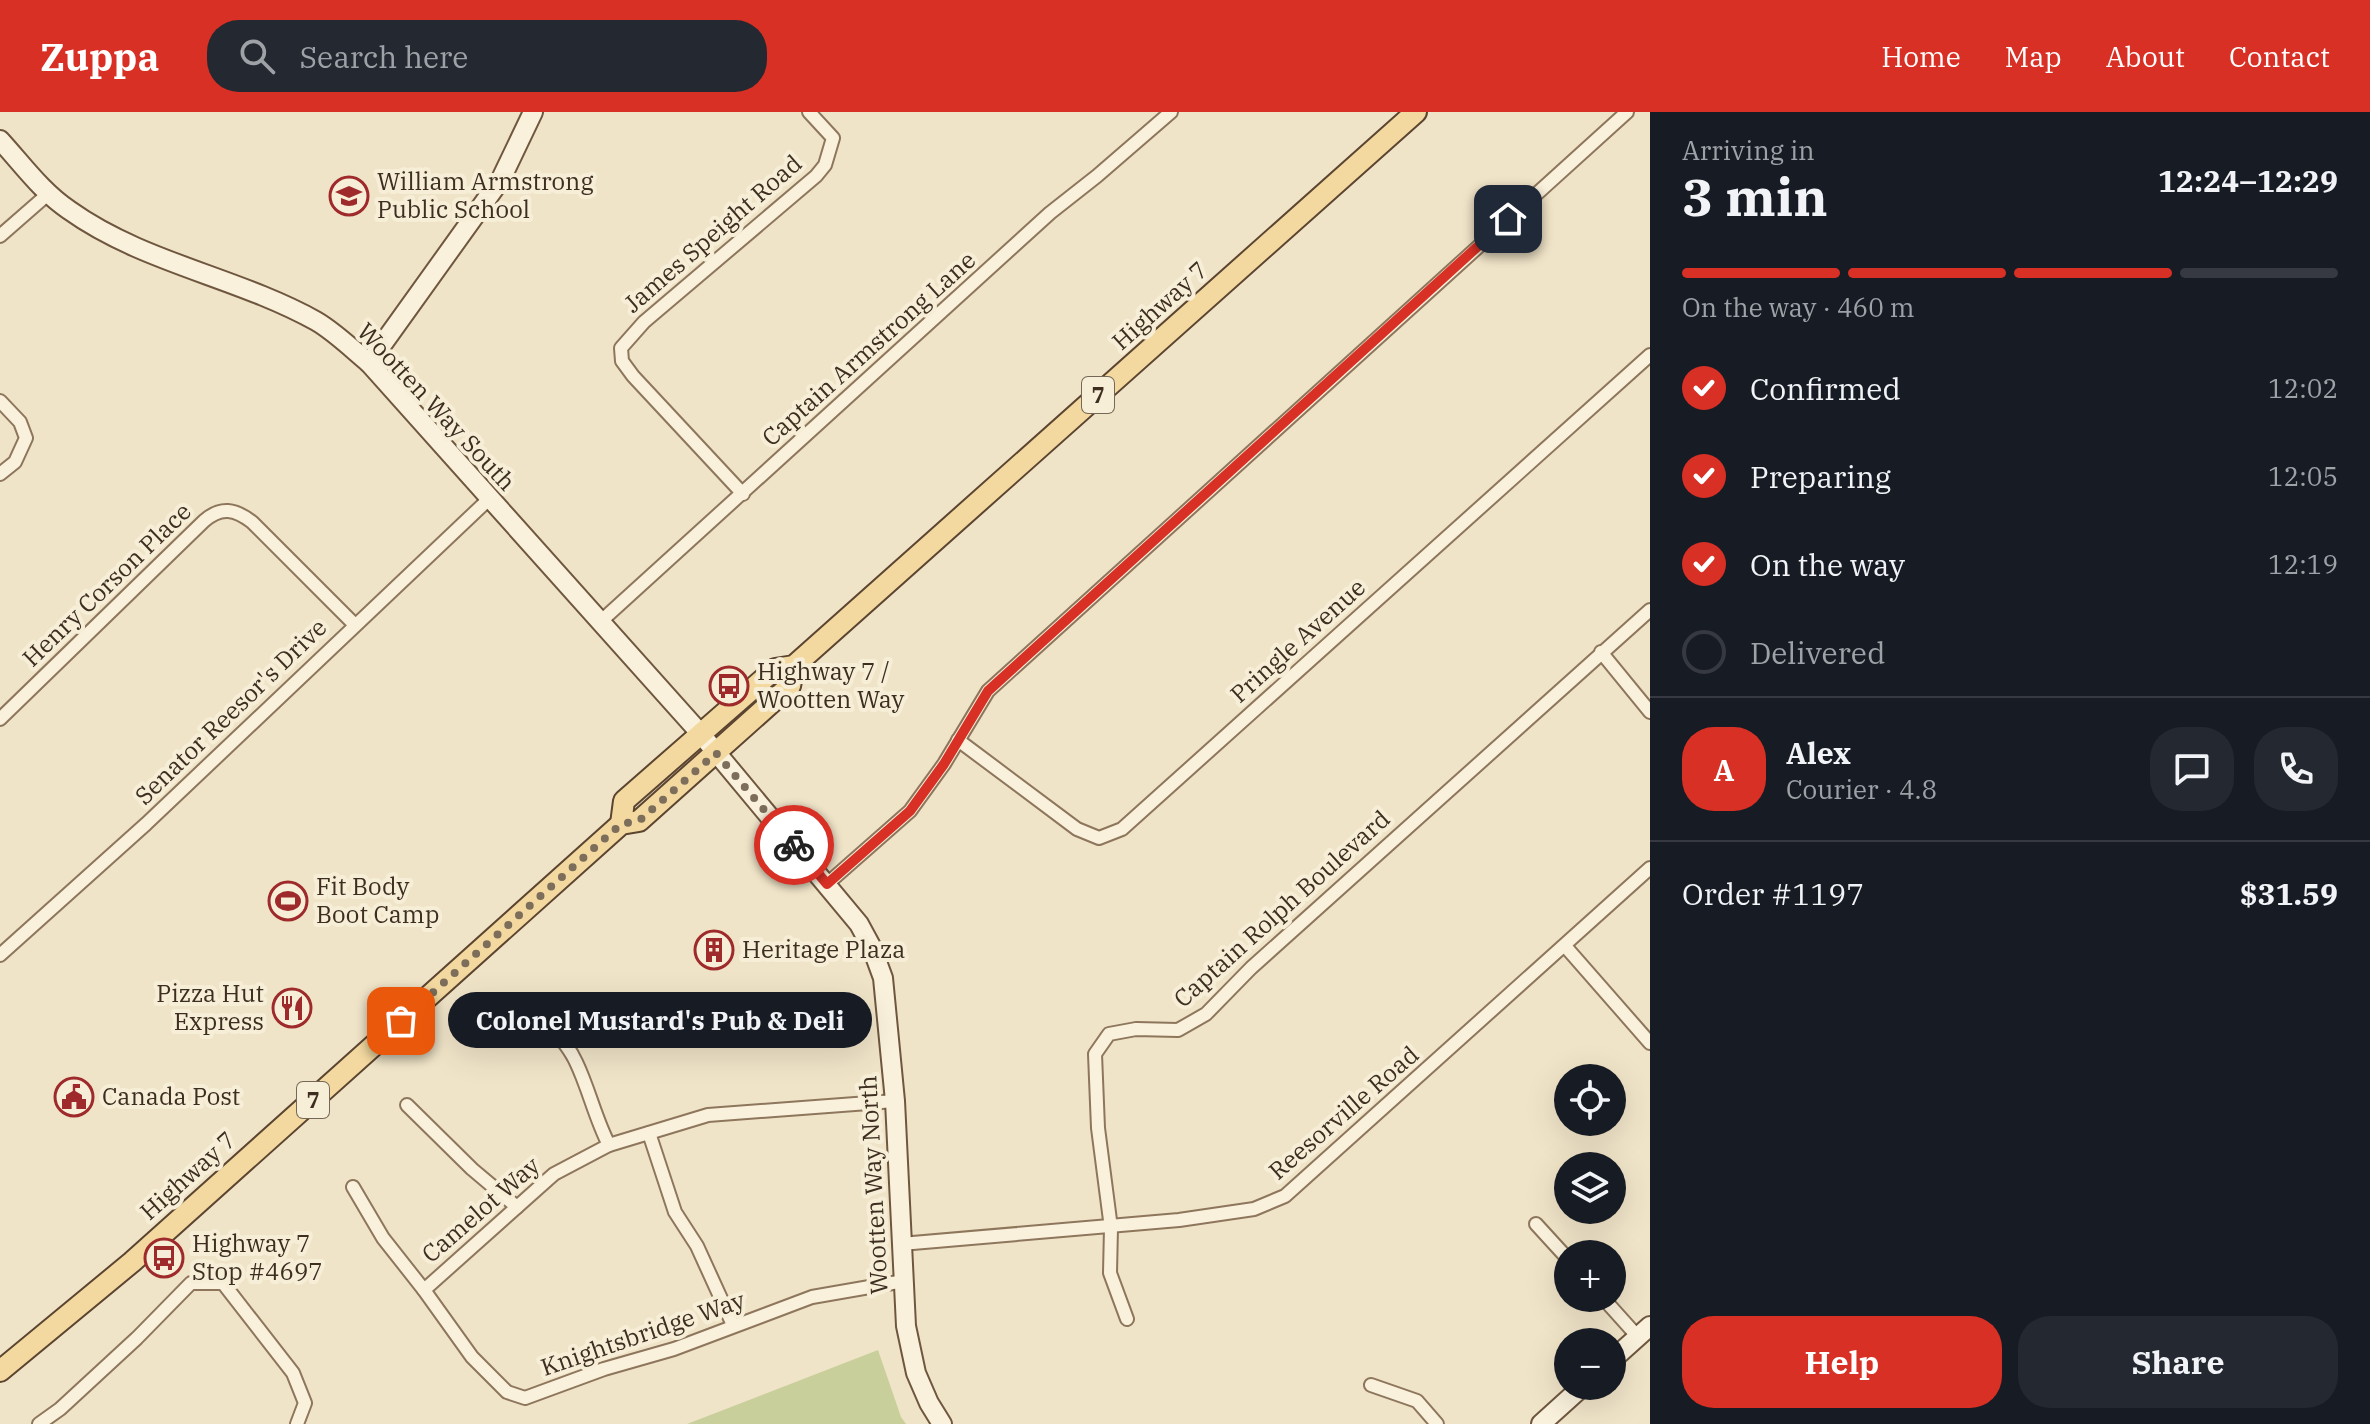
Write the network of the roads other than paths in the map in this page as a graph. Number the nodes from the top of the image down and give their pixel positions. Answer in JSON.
{"nodes":[{"id":1,"x":533,"y":112,"type":"edge"},
{"id":2,"x":809,"y":112,"type":"edge"},
{"id":3,"x":1171,"y":112,"type":"edge"},
{"id":4,"x":1416,"y":112,"type":"edge"},
{"id":5,"x":1627,"y":112,"type":"edge"},
{"id":6,"x":0,"y":140,"type":"edge"},
{"id":7,"x":48,"y":194,"type":"junction"},
{"id":8,"x":0,"y":236,"type":"edge"},
{"id":9,"x":1650,"y":355,"type":"edge"},
{"id":10,"x":369,"y":363,"type":"junction"},
{"id":11,"x":0,"y":401,"type":"edge"},
{"id":12,"x":0,"y":474,"type":"edge"},
{"id":13,"x":743,"y":494,"type":"junction"},
{"id":14,"x":490,"y":498,"type":"junction"},
{"id":15,"x":1650,"y":610,"type":"edge"},
{"id":16,"x":599,"y":623,"type":"junction"},
{"id":17,"x":354,"y":624,"type":"junction"},
{"id":18,"x":1601,"y":652,"type":"junction"},
{"id":19,"x":794,"y":666,"type":"junction"},
{"id":20,"x":1650,"y":712,"type":"edge"},
{"id":21,"x":0,"y":719,"type":"edge"},
{"id":22,"x":700,"y":733,"type":"junction"},
{"id":23,"x":958,"y":740,"type":"junction"},
{"id":24,"x":716,"y":753,"type":"junction"},
{"id":25,"x":621,"y":824,"type":"junction"},
{"id":26,"x":1650,"y":868,"type":"edge"},
{"id":27,"x":827,"y":884,"type":"junction"},
{"id":28,"x":1565,"y":946,"type":"junction"},
{"id":29,"x":0,"y":955,"type":"edge"},
{"id":30,"x":531,"y":1000,"type":"dead end"},
{"id":31,"x":1650,"y":1043,"type":"edge"},
{"id":32,"x":895,"y":1101,"type":"junction"},
{"id":33,"x":407,"y":1105,"type":"dead end"},
{"id":34,"x":649,"y":1133,"type":"junction"},
{"id":35,"x":609,"y":1145,"type":"junction"},
{"id":36,"x":353,"y":1187,"type":"dead end"},
{"id":37,"x":517,"y":1207,"type":"junction"},
{"id":38,"x":1536,"y":1224,"type":"dead end"},
{"id":39,"x":1111,"y":1228,"type":"junction"},
{"id":40,"x":901,"y":1244,"type":"junction"},
{"id":41,"x":1554,"y":1244,"type":"edge"},
{"id":42,"x":904,"y":1281,"type":"junction"},
{"id":43,"x":424,"y":1290,"type":"junction"},
{"id":44,"x":1620,"y":1312,"type":"edge"},
{"id":45,"x":1127,"y":1319,"type":"dead end"},
{"id":46,"x":733,"y":1325,"type":"junction"},
{"id":47,"x":1644,"y":1332,"type":"edge"},
{"id":48,"x":1626,"y":1348,"type":"edge"},
{"id":49,"x":0,"y":1371,"type":"edge"},
{"id":50,"x":1371,"y":1385,"type":"dead end"},
{"id":51,"x":1568,"y":1400,"type":"edge"},
{"id":52,"x":39,"y":1424,"type":"edge"},
{"id":53,"x":297,"y":1424,"type":"edge"},
{"id":54,"x":942,"y":1424,"type":"edge"},
{"id":55,"x":1437,"y":1424,"type":"edge"},
{"id":56,"x":1541,"y":1424,"type":"edge"}],
"edges":[{"from":1,"to":10,"type":"street"},
{"from":2,"to":13,"type":"street","name":"James Speight Road"},
{"from":3,"to":13,"type":"street","name":"Captain Armstrong Lane"},
{"from":4,"to":19,"type":"main road","name":"Highway 7","number":"7"},
{"from":5,"to":23,"type":"street"},
{"from":6,"to":7,"type":"street","name":"Wootten Way South"},
{"from":7,"to":8,"type":"street"},
{"from":7,"to":10,"type":"street","name":"Wootten Way South"},
{"from":9,"to":23,"type":"street","name":"Pringle Avenue"},
{"from":10,"to":14,"type":"street","name":"Wootten Way South"},
{"from":11,"to":12,"type":"street"},
{"from":13,"to":16,"type":"street","name":"Captain Armstrong Lane"},
{"from":14,"to":16,"type":"street","name":"Wootten Way South"},
{"from":14,"to":17,"type":"street","name":"Senator Reesor's Drive"},
{"from":15,"to":18,"type":"street","name":"Captain Rolph Boulevard"},
{"from":16,"to":22,"type":"street","name":"Wootten Way South"},
{"from":17,"to":21,"type":"street","name":"Henry Corson Place"},
{"from":17,"to":29,"type":"street","name":"Senator Reesor's Drive"},
{"from":18,"to":20,"type":"street"},
{"from":18,"to":39,"type":"street","name":"Captain Rolph Boulevard"},
{"from":19,"to":22,"type":"main road","name":"Highway 7","number":"7"},
{"from":19,"to":24,"type":"main road","name":"Highway 7","number":"7"},
{"from":22,"to":24,"type":"street","name":"Wootten Way South"},
{"from":22,"to":25,"type":"main road","name":"Highway 7","number":"7"},
{"from":23,"to":27,"type":"street"},
{"from":24,"to":25,"type":"main road","name":"Highway 7","number":"7"},
{"from":24,"to":27,"type":"street","name":"Wootten Way North"},
{"from":25,"to":49,"type":"main road","name":"Highway 7","number":"7"},
{"from":26,"to":28,"type":"street","name":"Reesorville Road"},
{"from":27,"to":32,"type":"street","name":"Wootten Way North"},
{"from":28,"to":31,"type":"street"},
{"from":28,"to":39,"type":"street","name":"Reesorville Road"},
{"from":30,"to":35,"type":"street"},
{"from":32,"to":34,"type":"street","name":"Camelot Way"},
{"from":32,"to":40,"type":"street","name":"Wootten Way North"},
{"from":33,"to":37,"type":"street"},
{"from":34,"to":35,"type":"street","name":"Camelot Way"},
{"from":34,"to":46,"type":"street"},
{"from":35,"to":37,"type":"street","name":"Camelot Way"},
{"from":36,"to":43,"type":"street","name":"Knightsbridge Way"},
{"from":37,"to":43,"type":"street","name":"Camelot Way"},
{"from":38,"to":41,"type":"street"},
{"from":39,"to":40,"type":"street","name":"Reesorville Road"},
{"from":39,"to":45,"type":"street","name":"Captain Rolph Boulevard"},
{"from":40,"to":42,"type":"street","name":"Wootten Way North"},
{"from":42,"to":46,"type":"street","name":"Knightsbridge Way"},
{"from":42,"to":54,"type":"street","name":"Wootten Way North"},
{"from":43,"to":46,"type":"street","name":"Knightsbridge Way"},
{"from":44,"to":47,"type":"street"},
{"from":47,"to":48,"type":"street"},
{"from":50,"to":55,"type":"street"},
{"from":51,"to":56,"type":"street"},
{"from":52,"to":53,"type":"street"}]}
